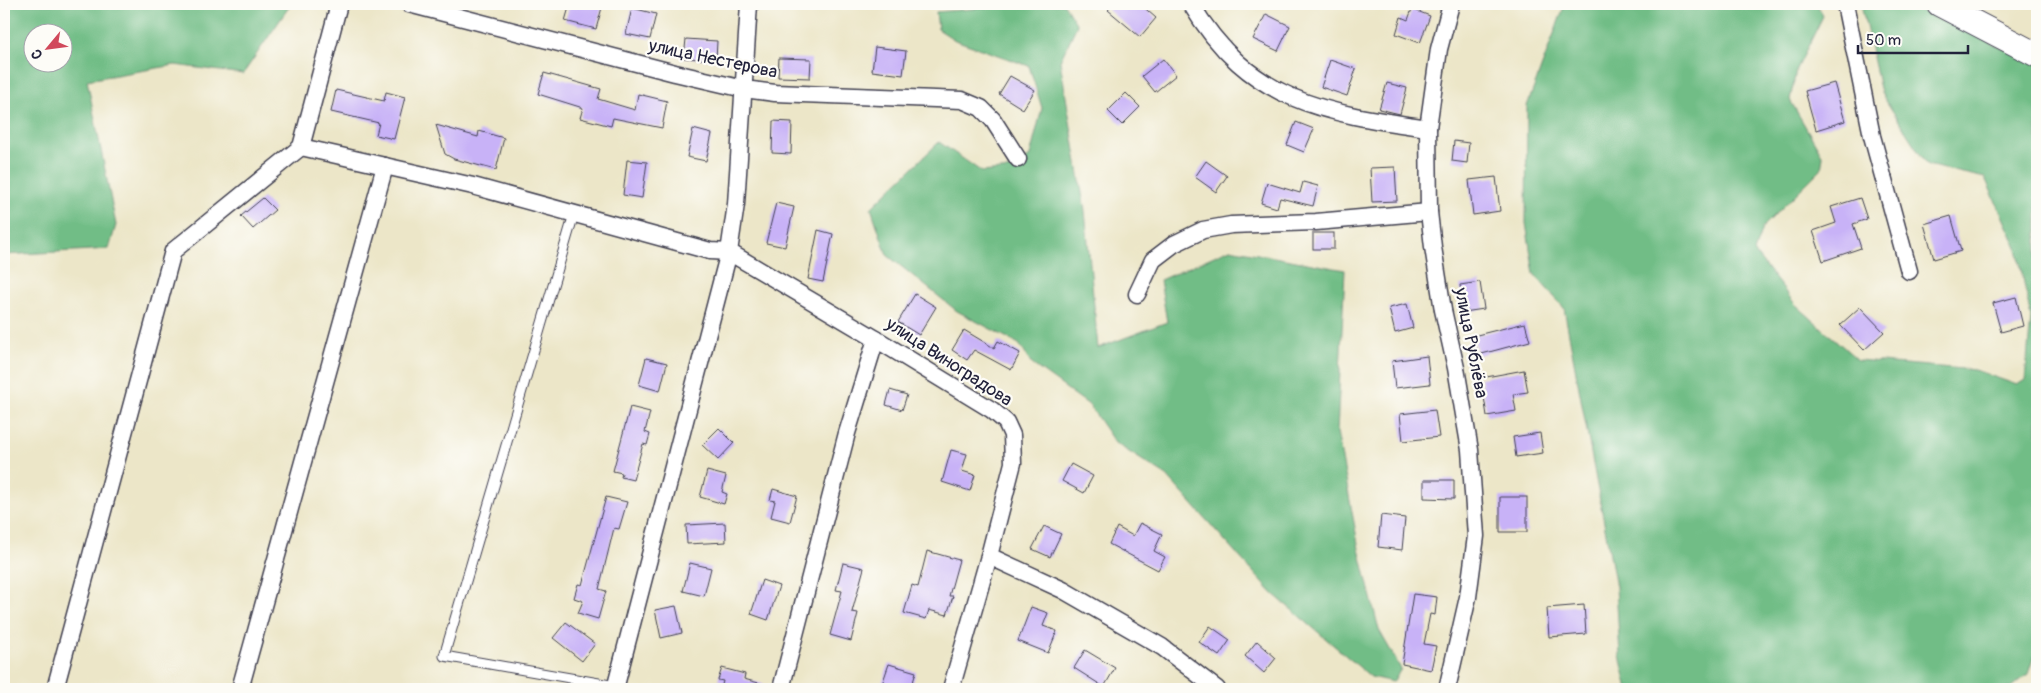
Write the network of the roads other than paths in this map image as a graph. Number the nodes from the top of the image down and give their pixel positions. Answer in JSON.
{"nodes":[{"id":1,"x":339,"y":4,"type":"edge"},
{"id":2,"x":408,"y":4,"type":"edge"},
{"id":3,"x":749,"y":4,"type":"edge"},
{"id":4,"x":1191,"y":4,"type":"edge"},
{"id":5,"x":1451,"y":4,"type":"edge"},
{"id":6,"x":1845,"y":4,"type":"edge"},
{"id":7,"x":1939,"y":4,"type":"edge"},
{"id":8,"x":2037,"y":54,"type":"edge"},
{"id":9,"x":744,"y":89,"type":"junction"},
{"id":10,"x":1428,"y":128,"type":"junction"},
{"id":11,"x":301,"y":146,"type":"junction"},
{"id":12,"x":1018,"y":159,"type":"dead end"},
{"id":13,"x":385,"y":166,"type":"junction"},
{"id":14,"x":1430,"y":212,"type":"junction"},
{"id":15,"x":574,"y":214,"type":"junction"},
{"id":16,"x":729,"y":252,"type":"junction"},
{"id":17,"x":1909,"y":271,"type":"dead end"},
{"id":18,"x":1137,"y":294,"type":"dead end"},
{"id":19,"x":876,"y":339,"type":"junction"},
{"id":20,"x":989,"y":556,"type":"junction"},
{"id":21,"x":619,"y":688,"type":"edge"},
{"id":22,"x":55,"y":689,"type":"edge"},
{"id":23,"x":240,"y":689,"type":"edge"},
{"id":24,"x":781,"y":689,"type":"edge"},
{"id":25,"x":950,"y":689,"type":"edge"},
{"id":26,"x":1217,"y":689,"type":"edge"},
{"id":27,"x":1447,"y":689,"type":"edge"}],
"edges":[{"from":1,"to":11,"type":"street"},
{"from":2,"to":9,"type":"street","name":"улица Нестерова"},
{"from":3,"to":9,"type":"street"},
{"from":4,"to":10,"type":"street"},
{"from":5,"to":10,"type":"street","name":"улица Рублёва"},
{"from":6,"to":17,"type":"street"},
{"from":7,"to":8,"type":"street"},
{"from":9,"to":12,"type":"street","name":"улица Нестерова"},
{"from":9,"to":16,"type":"street"},
{"from":10,"to":14,"type":"street","name":"улица Рублёва"},
{"from":11,"to":13,"type":"street"},
{"from":11,"to":22,"type":"street"},
{"from":13,"to":15,"type":"street"},
{"from":13,"to":23,"type":"street"},
{"from":14,"to":18,"type":"street"},
{"from":14,"to":27,"type":"street","name":"улица Рублёва"},
{"from":15,"to":16,"type":"street"},
{"from":15,"to":21,"type":"lane"},
{"from":16,"to":19,"type":"street","name":"улица Виноградова"},
{"from":16,"to":21,"type":"street"},
{"from":19,"to":20,"type":"street","name":"улица Виноградова"},
{"from":19,"to":24,"type":"street"},
{"from":20,"to":25,"type":"street","name":"улица Виноградова"},
{"from":20,"to":26,"type":"street"}]}
